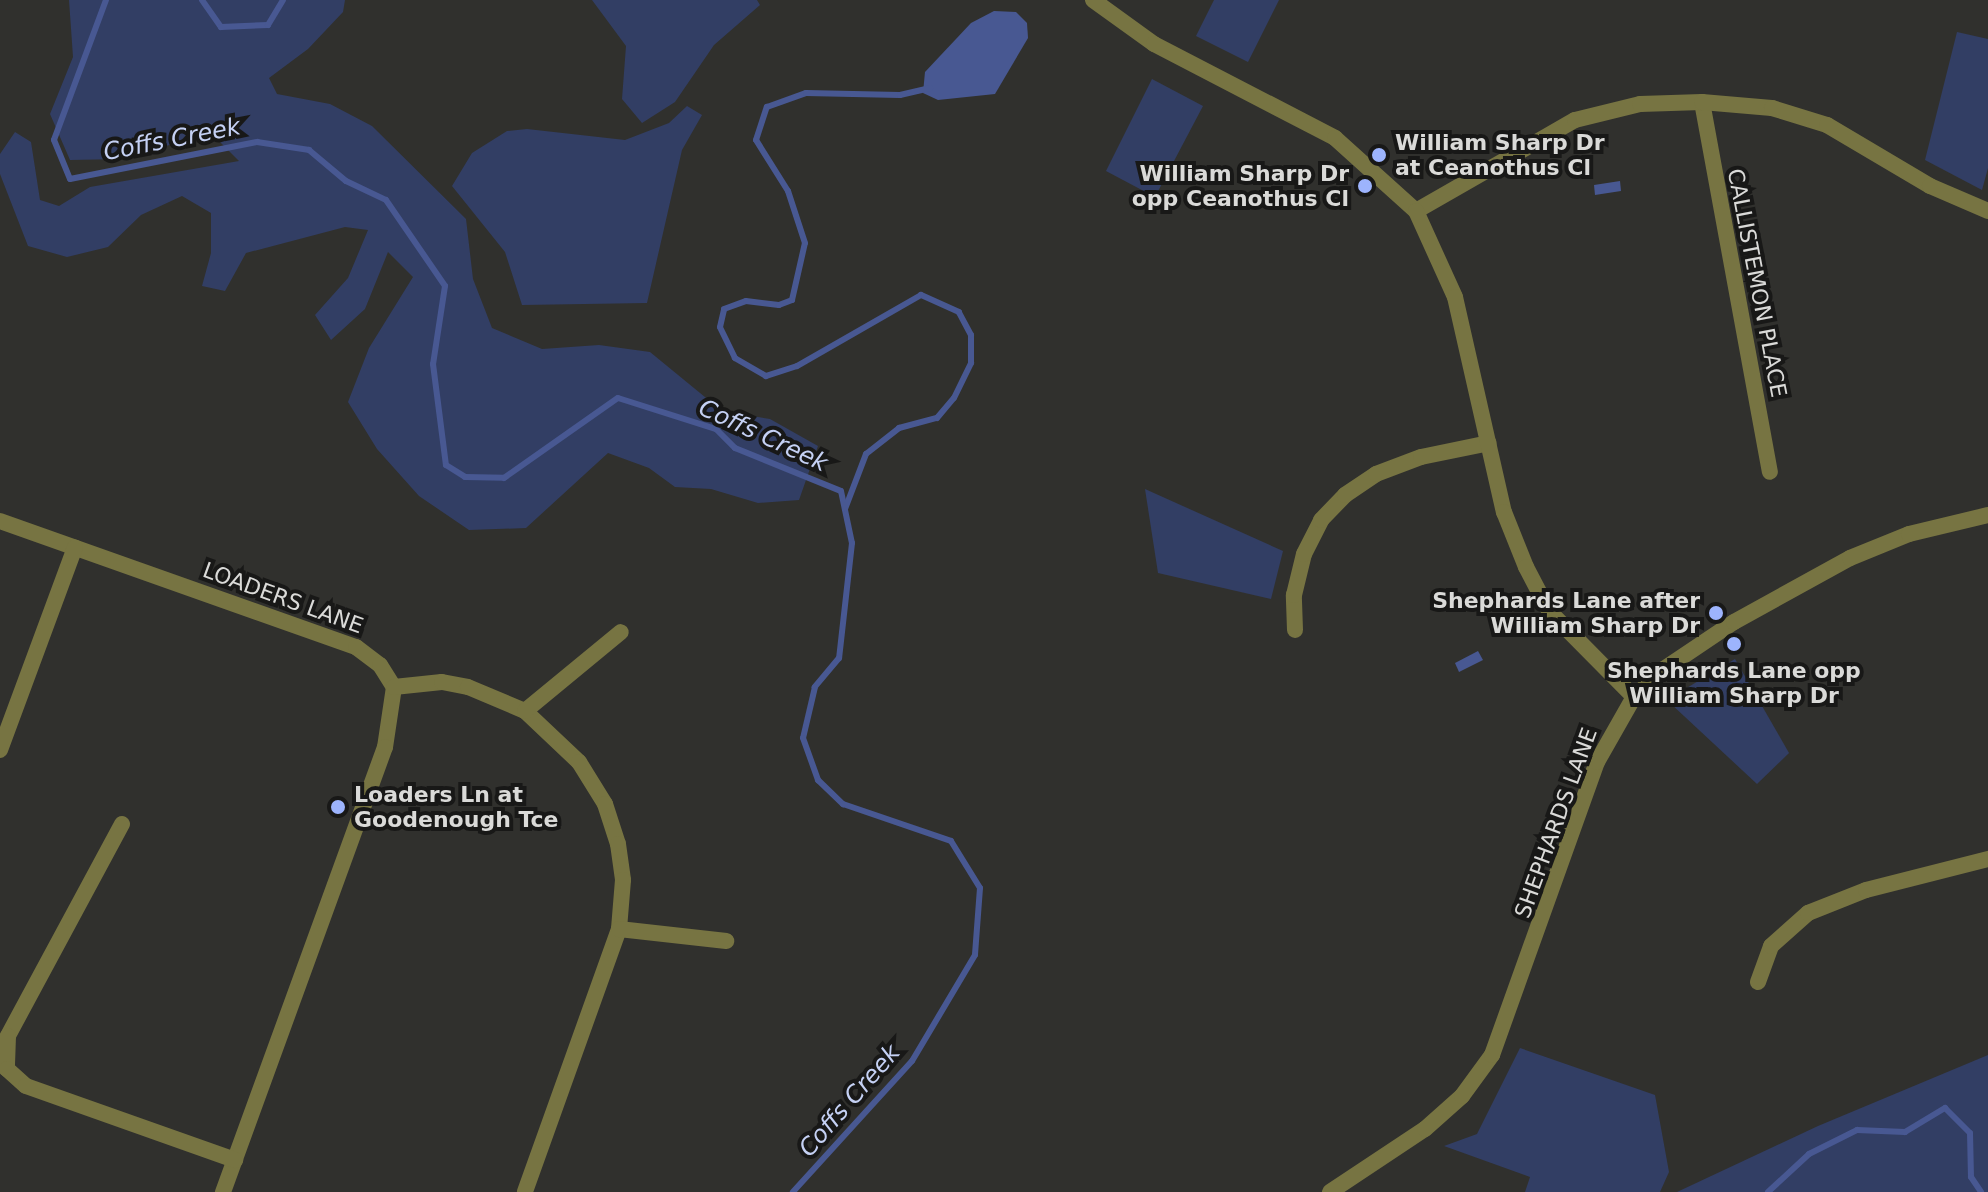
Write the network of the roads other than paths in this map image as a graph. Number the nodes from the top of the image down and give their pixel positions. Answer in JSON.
{"nodes":[{"id":1,"x":1093,"y":0,"type":"edge"},
{"id":2,"x":1702,"y":102,"type":"junction"},
{"id":3,"x":1416,"y":211,"type":"junction"},
{"id":4,"x":1988,"y":211,"type":"edge"},
{"id":5,"x":1489,"y":443,"type":"junction"},
{"id":6,"x":1770,"y":472,"type":"dead end"},
{"id":7,"x":1988,"y":515,"type":"edge"},
{"id":8,"x":0,"y":521,"type":"edge"},
{"id":9,"x":75,"y":547,"type":"junction"},
{"id":10,"x":1295,"y":630,"type":"dead end"},
{"id":11,"x":621,"y":632,"type":"dead end"},
{"id":12,"x":394,"y":687,"type":"junction"},
{"id":13,"x":1634,"y":697,"type":"junction"},
{"id":14,"x":525,"y":711,"type":"junction"},
{"id":15,"x":0,"y":750,"type":"edge"},
{"id":16,"x":122,"y":824,"type":"dead end"},
{"id":17,"x":1988,"y":859,"type":"edge"},
{"id":18,"x":619,"y":929,"type":"junction"},
{"id":19,"x":726,"y":941,"type":"dead end"},
{"id":20,"x":1758,"y":982,"type":"dead end"},
{"id":21,"x":235,"y":1160,"type":"junction"},
{"id":22,"x":223,"y":1192,"type":"edge"},
{"id":23,"x":525,"y":1192,"type":"edge"},
{"id":24,"x":1330,"y":1192,"type":"edge"}],
"edges":[{"from":1,"to":3,"type":"street"},
{"from":2,"to":3,"type":"street"},
{"from":2,"to":4,"type":"street"},
{"from":2,"to":6,"type":"street","name":"CALLISTEMON PLACE"},
{"from":3,"to":5,"type":"street"},
{"from":5,"to":10,"type":"street"},
{"from":5,"to":13,"type":"street"},
{"from":7,"to":13,"type":"street","name":"SHEPHARDS LANE"},
{"from":8,"to":9,"type":"street","name":"LOADERS LANE"},
{"from":9,"to":12,"type":"street","name":"LOADERS LANE"},
{"from":9,"to":15,"type":"street"},
{"from":11,"to":14,"type":"street"},
{"from":12,"to":14,"type":"street"},
{"from":12,"to":21,"type":"street"},
{"from":13,"to":24,"type":"street","name":"SHEPHARDS LANE"},
{"from":14,"to":18,"type":"street"},
{"from":16,"to":21,"type":"street"},
{"from":17,"to":20,"type":"street"},
{"from":18,"to":19,"type":"street"},
{"from":18,"to":23,"type":"street"},
{"from":21,"to":22,"type":"street"}]}
